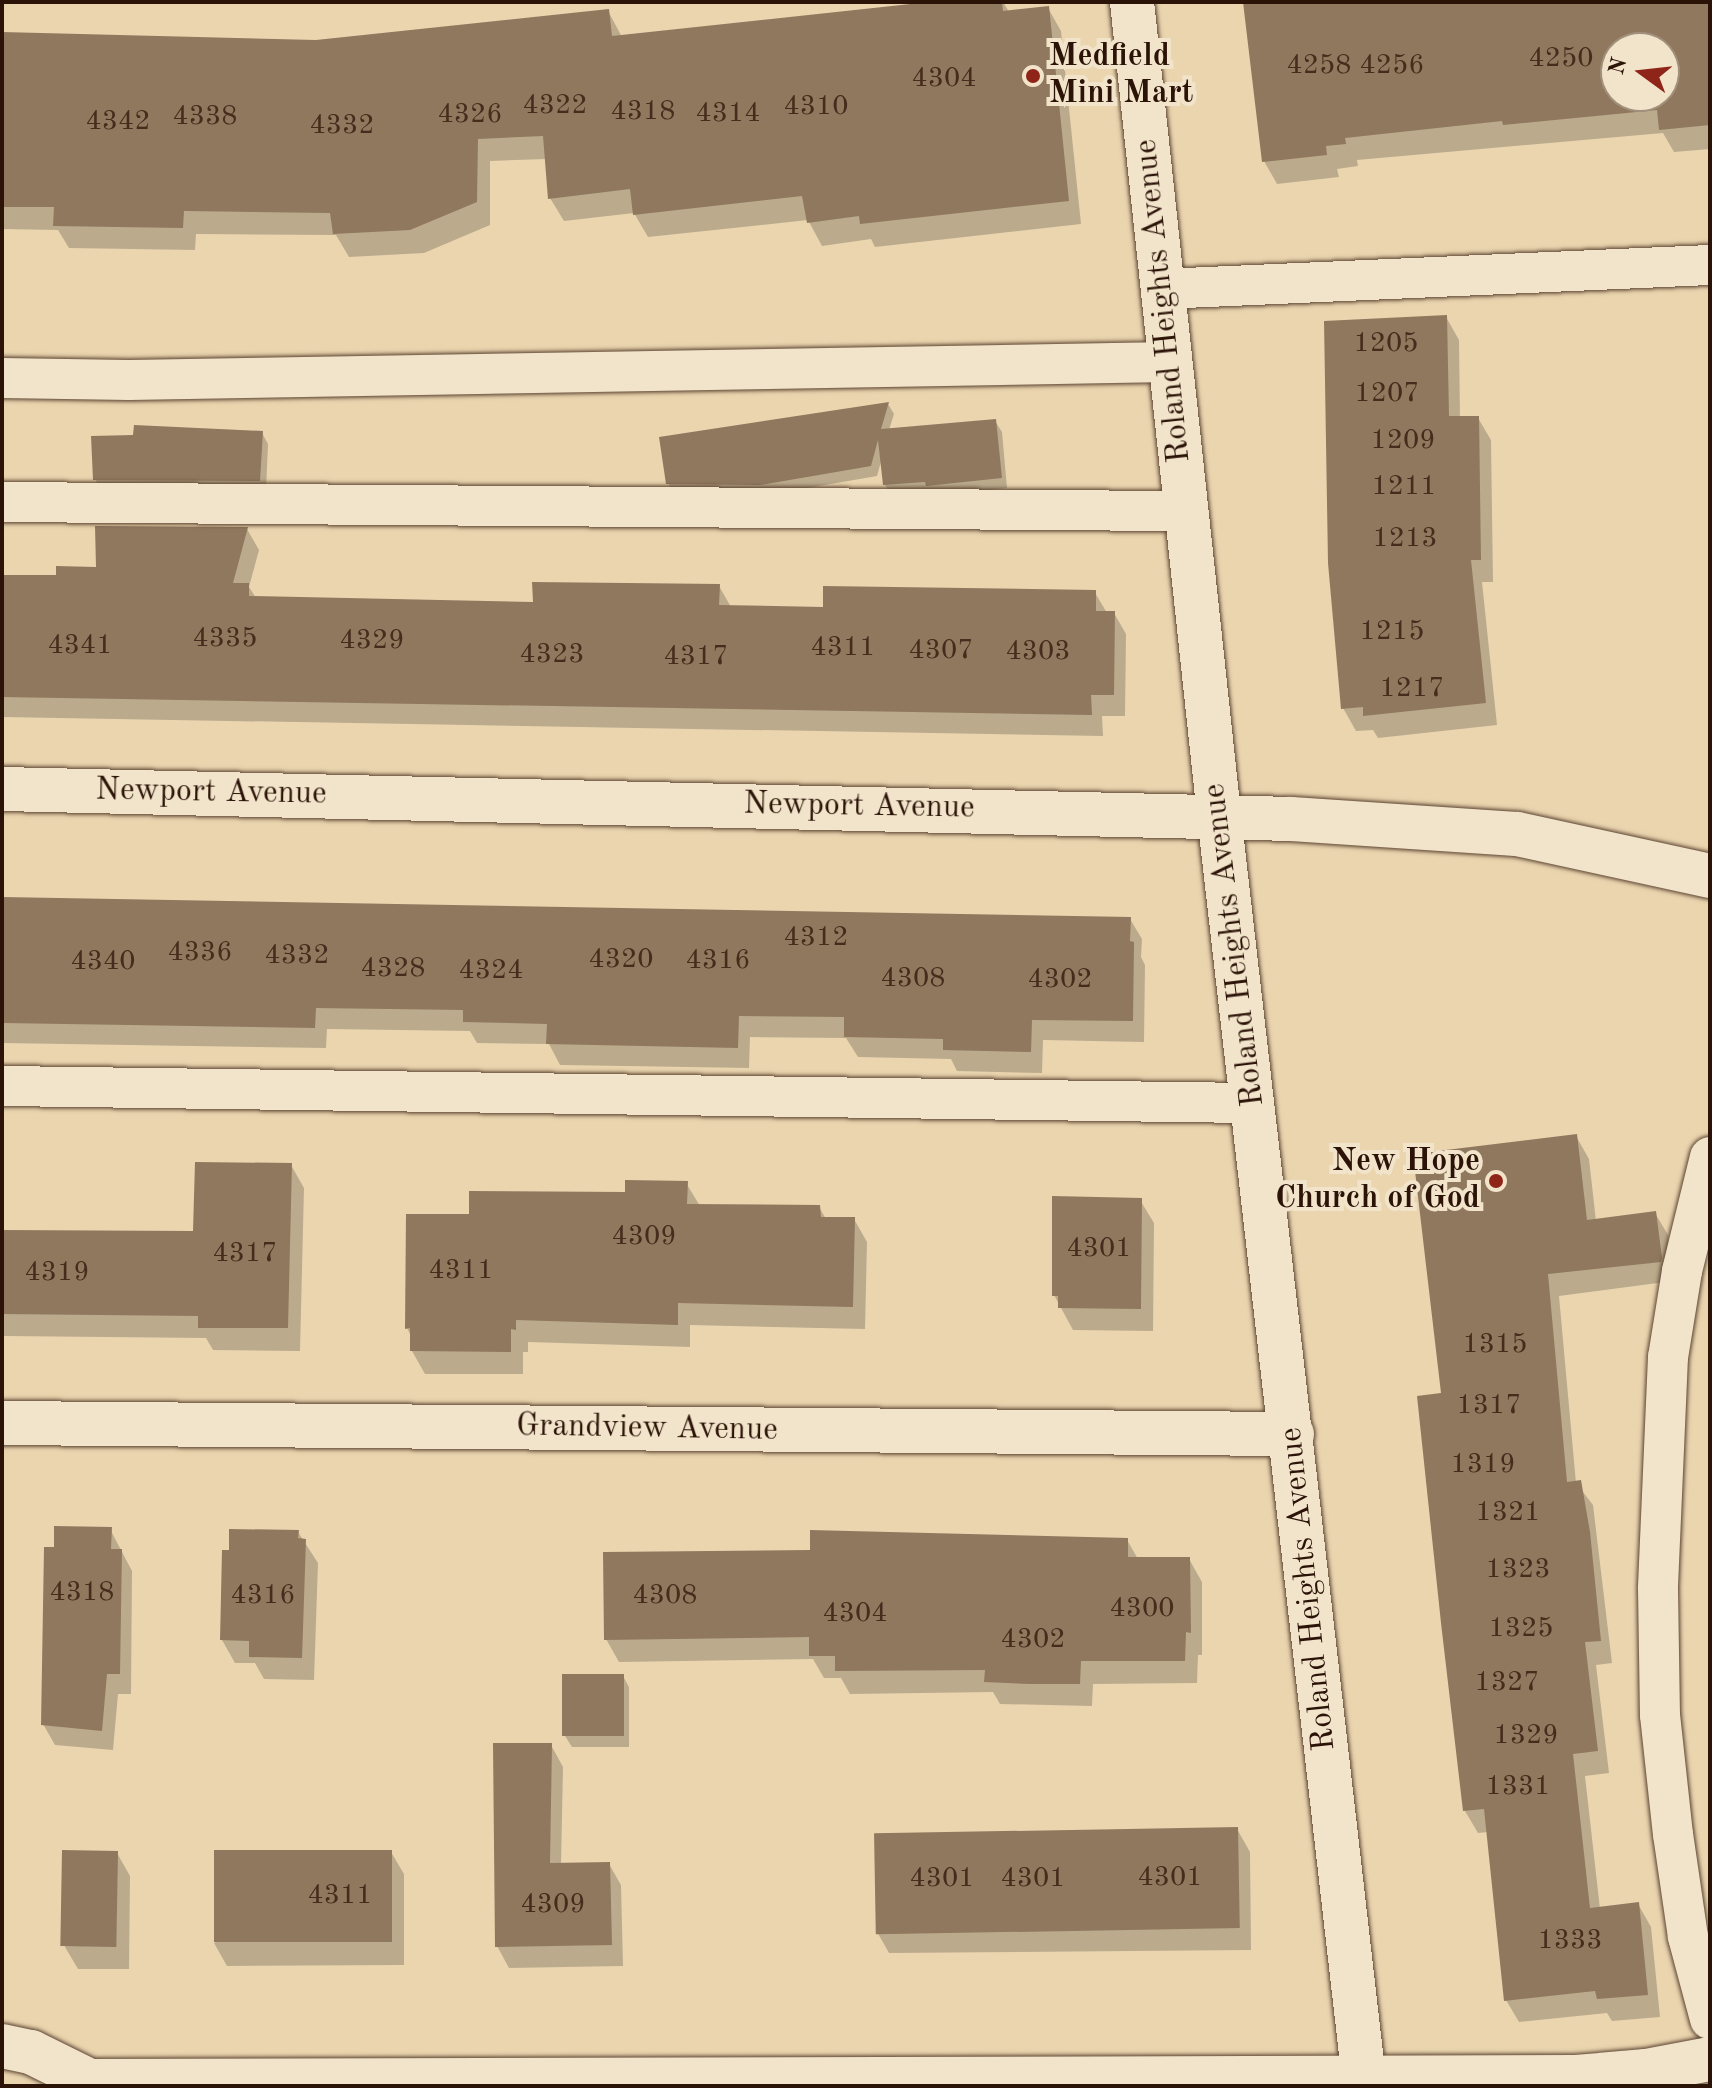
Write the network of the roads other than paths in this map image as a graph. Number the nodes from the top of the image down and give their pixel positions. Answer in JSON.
{"nodes":[{"id":1,"x":1132,"y":2,"type":"edge"},
{"id":2,"x":1710,"y":265,"type":"edge"},
{"id":3,"x":1162,"y":289,"type":"junction"},
{"id":4,"x":1170,"y":362,"type":"junction"},
{"id":5,"x":2,"y":378,"type":"edge"},
{"id":6,"x":2,"y":502,"type":"edge"},
{"id":7,"x":1187,"y":511,"type":"junction"},
{"id":8,"x":2,"y":789,"type":"edge"},
{"id":9,"x":1219,"y":815,"type":"junction"},
{"id":10,"x":1710,"y":876,"type":"edge"},
{"id":11,"x":2,"y":1086,"type":"edge"},
{"id":12,"x":1253,"y":1103,"type":"junction"},
{"id":13,"x":1710,"y":1157,"type":"edge"},
{"id":14,"x":2,"y":1423,"type":"edge"},
{"id":15,"x":1292,"y":1434,"type":"junction"},
{"id":16,"x":1710,"y":2019,"type":"edge"},
{"id":17,"x":2,"y":2046,"type":"edge"},
{"id":18,"x":1710,"y":2059,"type":"edge"},
{"id":19,"x":1364,"y":2079,"type":"junction"},
{"id":20,"x":90,"y":2084,"type":"edge"}],
"edges":[{"from":1,"to":3,"type":"street","name":"Roland Heights Avenue"},
{"from":2,"to":3,"type":"lane"},
{"from":3,"to":4,"type":"street","name":"Roland Heights Avenue"},
{"from":4,"to":5,"type":"lane"},
{"from":4,"to":7,"type":"street","name":"Roland Heights Avenue"},
{"from":6,"to":7,"type":"lane"},
{"from":7,"to":9,"type":"street","name":"Roland Heights Avenue"},
{"from":8,"to":9,"type":"street","name":"Newport Avenue"},
{"from":9,"to":10,"type":"street","name":"Newport Avenue"},
{"from":9,"to":12,"type":"street","name":"Roland Heights Avenue"},
{"from":11,"to":12,"type":"lane"},
{"from":12,"to":15,"type":"street","name":"Roland Heights Avenue"},
{"from":13,"to":16,"type":"lane"},
{"from":14,"to":15,"type":"street","name":"Grandview Avenue"},
{"from":15,"to":19,"type":"street","name":"Roland Heights Avenue"},
{"from":17,"to":20,"type":"street"},
{"from":18,"to":19,"type":"street"},
{"from":19,"to":20,"type":"street"}]}
